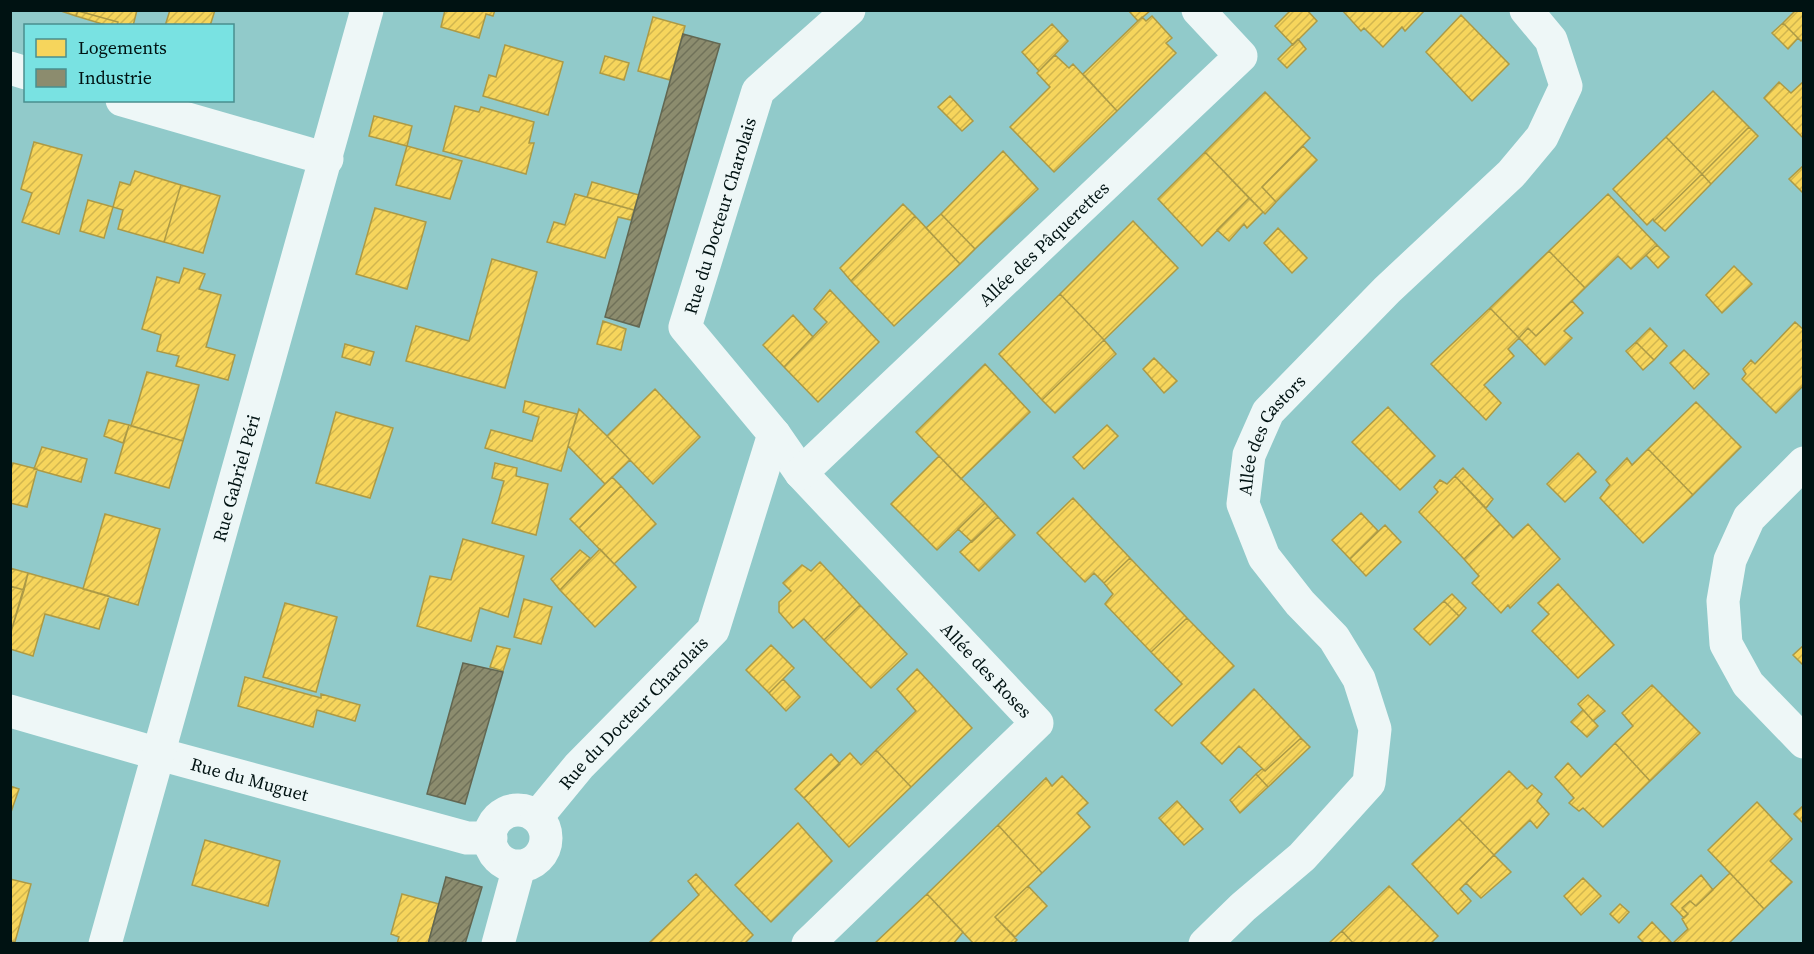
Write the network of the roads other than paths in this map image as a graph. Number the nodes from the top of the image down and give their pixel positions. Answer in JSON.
{"nodes":[{"id":1,"x":367,"y":10,"type":"edge"},
{"id":2,"x":849,"y":10,"type":"edge"},
{"id":3,"x":1198,"y":10,"type":"edge"},
{"id":4,"x":1526,"y":10,"type":"edge"},
{"id":5,"x":129,"y":102,"type":"edge"},
{"id":6,"x":327,"y":159,"type":"junction"},
{"id":7,"x":774,"y":434,"type":"junction"},
{"id":8,"x":1803,"y":464,"type":"edge"},
{"id":9,"x":801,"y":472,"type":"junction"},
{"id":10,"x":10,"y":711,"type":"edge"},
{"id":11,"x":1803,"y":742,"type":"edge"},
{"id":12,"x":159,"y":754,"type":"junction"},
{"id":13,"x":537,"y":817,"type":"junction"},
{"id":14,"x":490,"y":837,"type":"junction"},
{"id":15,"x":519,"y":867,"type":"junction"},
{"id":16,"x":105,"y":944,"type":"edge"},
{"id":17,"x":498,"y":944,"type":"edge"},
{"id":18,"x":808,"y":944,"type":"edge"},
{"id":19,"x":1205,"y":944,"type":"edge"}],
"edges":[{"from":1,"to":6,"type":"street","name":"Rue Gabriel Péri"},
{"from":2,"to":7,"type":"street","name":"Rue du Docteur Charolais"},
{"from":3,"to":9,"type":"street","name":"Allée des Pâquerettes"},
{"from":4,"to":19,"type":"street","name":"Allée des Castors"},
{"from":5,"to":6,"type":"street"},
{"from":6,"to":12,"type":"street","name":"Rue Gabriel Péri"},
{"from":7,"to":9,"type":"street","name":"Allée des Roses"},
{"from":7,"to":13,"type":"street","name":"Rue du Docteur Charolais"},
{"from":8,"to":11,"type":"street"},
{"from":9,"to":18,"type":"street","name":"Allée des Roses"},
{"from":10,"to":12,"type":"street","name":"Rue du Muguet"},
{"from":12,"to":14,"type":"street","name":"Rue du Muguet"},
{"from":12,"to":16,"type":"street","name":"Rue Gabriel Péri"},
{"from":13,"to":14,"type":"street"},
{"from":13,"to":15,"type":"street"},
{"from":14,"to":15,"type":"street"},
{"from":15,"to":17,"type":"street"}]}
